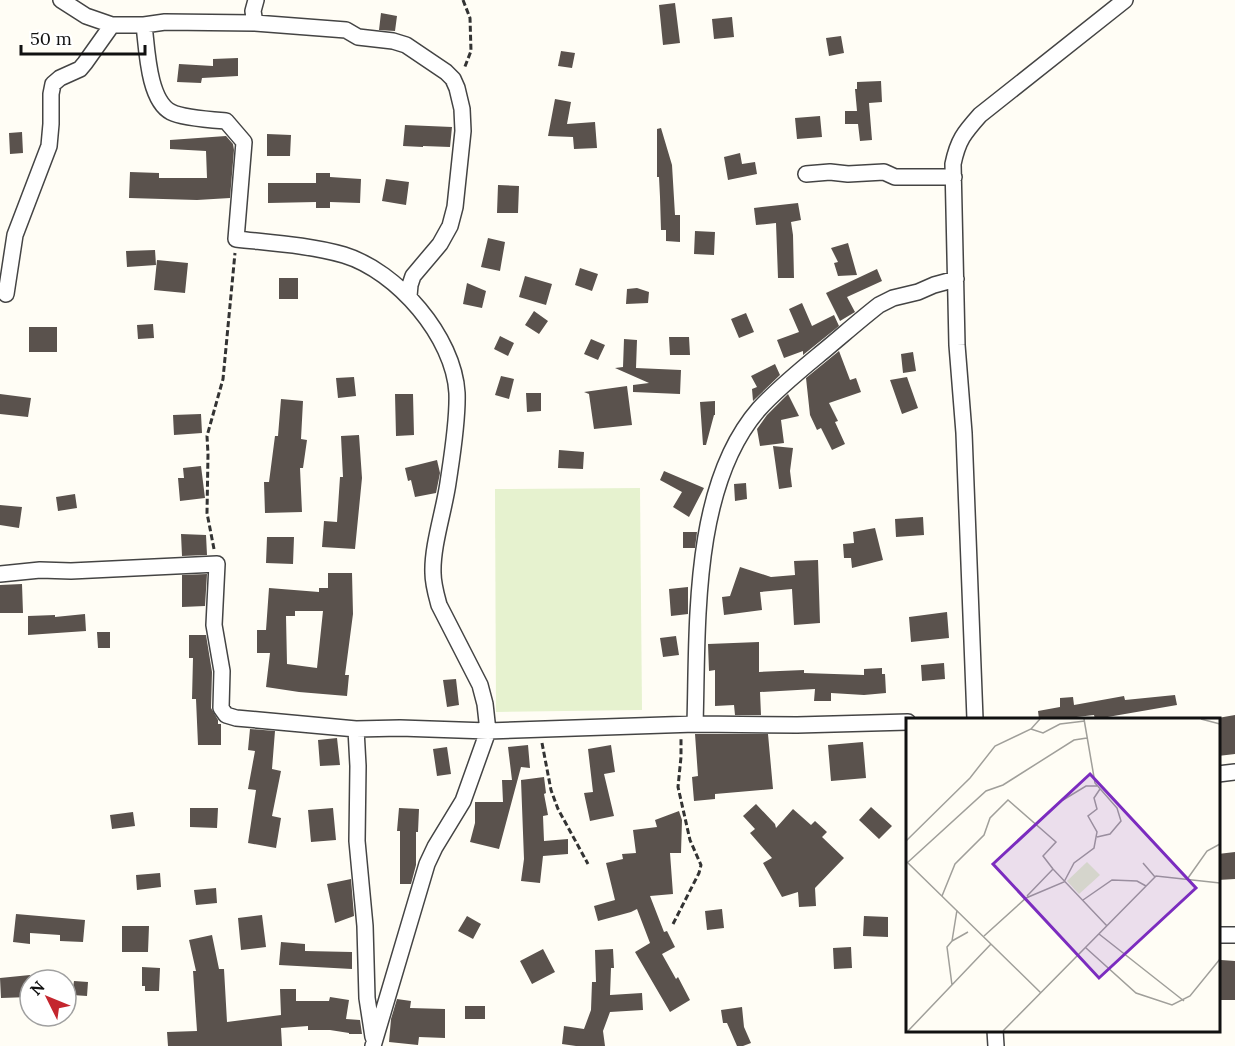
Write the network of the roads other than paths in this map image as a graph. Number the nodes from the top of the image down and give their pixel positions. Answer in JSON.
{"nodes":[{"id":1,"x":61,"y":0,"type":"edge"},
{"id":2,"x":256,"y":0,"type":"edge"},
{"id":3,"x":1125,"y":0,"type":"edge"},
{"id":4,"x":255,"y":23,"type":"junction"},
{"id":5,"x":112,"y":25,"type":"junction"},
{"id":6,"x":144,"y":25,"type":"junction"},
{"id":7,"x":806,"y":174,"type":"dead end"},
{"id":8,"x":954,"y":177,"type":"junction"},
{"id":9,"x":956,"y":279,"type":"junction"},
{"id":10,"x":6,"y":294,"type":"dead end"},
{"id":11,"x":409,"y":296,"type":"junction"},
{"id":12,"x":0,"y":574,"type":"edge"},
{"id":13,"x":975,"y":718,"type":"edge"},
{"id":14,"x":906,"y":722,"type":"edge"},
{"id":15,"x":688,"y":724,"type":"junction"},
{"id":16,"x":356,"y":729,"type":"junction"},
{"id":17,"x":488,"y":730,"type":"junction"},
{"id":18,"x":1235,"y":772,"type":"edge"},
{"id":19,"x":1220,"y":774,"type":"edge"},
{"id":20,"x":1235,"y":934,"type":"edge"},
{"id":21,"x":1220,"y":935,"type":"edge"},
{"id":22,"x":995,"y":1031,"type":"edge"},
{"id":23,"x":374,"y":1044,"type":"edge"},
{"id":24,"x":996,"y":1046,"type":"edge"}],
"edges":[{"from":1,"to":5,"type":"street"},
{"from":2,"to":4,"type":"street"},
{"from":3,"to":8,"type":"street"},
{"from":4,"to":6,"type":"street"},
{"from":4,"to":11,"type":"street"},
{"from":5,"to":6,"type":"street"},
{"from":5,"to":10,"type":"street"},
{"from":6,"to":11,"type":"street"},
{"from":7,"to":8,"type":"street"},
{"from":8,"to":9,"type":"street"},
{"from":9,"to":13,"type":"street"},
{"from":9,"to":15,"type":"street"},
{"from":11,"to":17,"type":"street"},
{"from":12,"to":16,"type":"street"},
{"from":14,"to":15,"type":"street"},
{"from":15,"to":17,"type":"street"},
{"from":16,"to":17,"type":"street"},
{"from":16,"to":23,"type":"street"},
{"from":17,"to":23,"type":"street"},
{"from":18,"to":19,"type":"street"},
{"from":20,"to":21,"type":"street"},
{"from":22,"to":24,"type":"street"}]}
